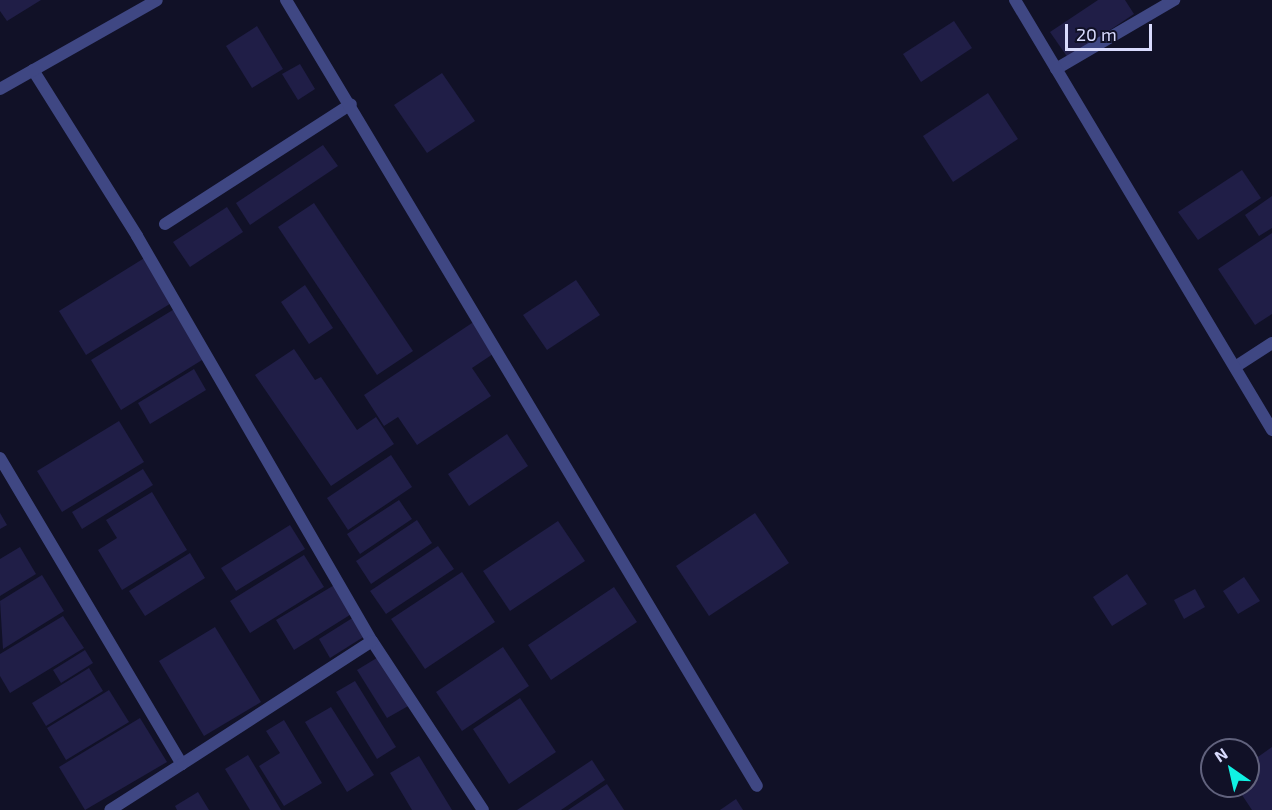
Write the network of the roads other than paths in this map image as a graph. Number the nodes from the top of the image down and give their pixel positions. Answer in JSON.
{"nodes":[{"id":1,"x":157,"y":0,"type":"edge"},
{"id":2,"x":286,"y":0,"type":"edge"},
{"id":3,"x":1015,"y":0,"type":"edge"},
{"id":4,"x":1174,"y":0,"type":"edge"},
{"id":5,"x":1056,"y":69,"type":"junction"},
{"id":6,"x":33,"y":70,"type":"junction"},
{"id":7,"x":0,"y":89,"type":"edge"},
{"id":8,"x":351,"y":104,"type":"junction"},
{"id":9,"x":165,"y":224,"type":"dead end"},
{"id":10,"x":1272,"y":343,"type":"edge"},
{"id":11,"x":1235,"y":367,"type":"junction"},
{"id":12,"x":1272,"y":430,"type":"edge"},
{"id":13,"x":0,"y":459,"type":"edge"},
{"id":14,"x":372,"y":641,"type":"junction"},
{"id":15,"x":182,"y":764,"type":"junction"},
{"id":16,"x":757,"y":786,"type":"dead end"},
{"id":17,"x":110,"y":810,"type":"edge"},
{"id":18,"x":483,"y":810,"type":"edge"}],
"edges":[{"from":1,"to":6,"type":"street"},
{"from":2,"to":8,"type":"street"},
{"from":3,"to":5,"type":"street"},
{"from":4,"to":5,"type":"street"},
{"from":5,"to":11,"type":"street"},
{"from":6,"to":7,"type":"street"},
{"from":6,"to":14,"type":"street"},
{"from":8,"to":9,"type":"street"},
{"from":8,"to":16,"type":"street"},
{"from":10,"to":11,"type":"street"},
{"from":11,"to":12,"type":"street"},
{"from":13,"to":15,"type":"street"},
{"from":14,"to":15,"type":"street"},
{"from":14,"to":18,"type":"street"},
{"from":15,"to":17,"type":"street"}]}
